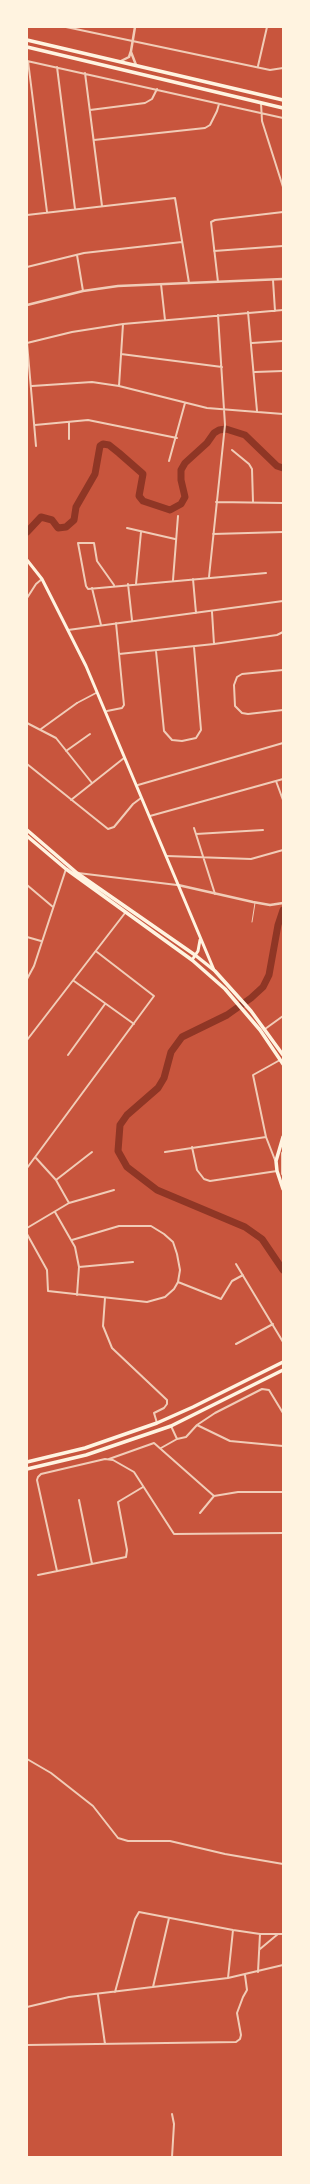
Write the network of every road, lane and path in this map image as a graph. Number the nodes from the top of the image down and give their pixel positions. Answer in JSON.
{"nodes":[{"id":1,"x":66,"y":27,"type":"edge"},
{"id":2,"x":135,"y":27,"type":"edge"},
{"id":3,"x":266,"y":27,"type":"edge"},
{"id":4,"x":27,"y":40,"type":"edge"},
{"id":5,"x":133,"y":41,"type":"junction"},
{"id":6,"x":27,"y":47,"type":"edge"},
{"id":7,"x":131,"y":51,"type":"junction"},
{"id":8,"x":27,"y":61,"type":"edge"},
{"id":9,"x":121,"y":61,"type":"junction"},
{"id":10,"x":136,"y":65,"type":"junction"},
{"id":11,"x":258,"y":66,"type":"junction"},
{"id":12,"x":57,"y":67,"type":"junction"},
{"id":13,"x":283,"y":68,"type":"edge"},
{"id":14,"x":85,"y":73,"type":"junction"},
{"id":15,"x":157,"y":89,"type":"junction"},
{"id":16,"x":283,"y":100,"type":"edge"},
{"id":17,"x":261,"y":103,"type":"junction"},
{"id":18,"x":219,"y":104,"type":"junction"},
{"id":19,"x":283,"y":108,"type":"edge"},
{"id":20,"x":90,"y":110,"type":"junction"},
{"id":21,"x":262,"y":114,"type":"junction"},
{"id":22,"x":283,"y":118,"type":"edge"},
{"id":23,"x":94,"y":140,"type":"junction"},
{"id":24,"x":283,"y":187,"type":"edge"},
{"id":25,"x":102,"y":206,"type":"junction"},
{"id":26,"x":75,"y":209,"type":"junction"},
{"id":27,"x":47,"y":212,"type":"junction"},
{"id":28,"x":283,"y":212,"type":"edge"},
{"id":29,"x":27,"y":215,"type":"edge"},
{"id":30,"x":182,"y":242,"type":"junction"},
{"id":31,"x":283,"y":246,"type":"edge"},
{"id":32,"x":214,"y":251,"type":"junction"},
{"id":33,"x":77,"y":255,"type":"junction"},
{"id":34,"x":27,"y":266,"type":"edge"},
{"id":35,"x":273,"y":279,"type":"junction"},
{"id":36,"x":283,"y":279,"type":"edge"},
{"id":37,"x":189,"y":283,"type":"junction"},
{"id":38,"x":218,"y":283,"type":"junction"},
{"id":39,"x":161,"y":284,"type":"junction"},
{"id":40,"x":83,"y":292,"type":"junction"},
{"id":41,"x":27,"y":304,"type":"edge"},
{"id":42,"x":275,"y":310,"type":"junction"},
{"id":43,"x":283,"y":310,"type":"edge"},
{"id":44,"x":248,"y":312,"type":"junction"},
{"id":45,"x":218,"y":315,"type":"junction"},
{"id":46,"x":165,"y":320,"type":"junction"},
{"id":47,"x":123,"y":324,"type":"junction"},
{"id":48,"x":283,"y":341,"type":"edge"},
{"id":49,"x":27,"y":343,"type":"edge"},
{"id":50,"x":252,"y":343,"type":"junction"},
{"id":51,"x":121,"y":354,"type":"junction"},
{"id":52,"x":222,"y":367,"type":"junction"},
{"id":53,"x":283,"y":371,"type":"edge"},
{"id":54,"x":255,"y":372,"type":"junction"},
{"id":55,"x":32,"y":386,"type":"junction"},
{"id":56,"x":118,"y":386,"type":"junction"},
{"id":57,"x":185,"y":403,"type":"junction"},
{"id":58,"x":225,"y":410,"type":"junction"},
{"id":59,"x":257,"y":411,"type":"junction"},
{"id":60,"x":283,"y":414,"type":"edge"},
{"id":61,"x":69,"y":422,"type":"junction"},
{"id":62,"x":35,"y":424,"type":"junction"},
{"id":63,"x":176,"y":438,"type":"junction"},
{"id":64,"x":70,"y":439,"type":"dead end"},
{"id":65,"x":36,"y":446,"type":"dead end"},
{"id":66,"x":232,"y":450,"type":"dead end"},
{"id":67,"x":169,"y":460,"type":"dead end"},
{"id":68,"x":216,"y":502,"type":"junction"},
{"id":69,"x":253,"y":502,"type":"junction"},
{"id":70,"x":283,"y":503,"type":"edge"},
{"id":71,"x":178,"y":516,"type":"dead end"},
{"id":72,"x":126,"y":528,"type":"dead end"},
{"id":73,"x":141,"y":532,"type":"junction"},
{"id":74,"x":283,"y":532,"type":"edge"},
{"id":75,"x":213,"y":534,"type":"junction"},
{"id":76,"x":175,"y":539,"type":"junction"},
{"id":77,"x":27,"y":560,"type":"edge"},
{"id":78,"x":266,"y":573,"type":"dead end"},
{"id":79,"x":209,"y":577,"type":"junction"},
{"id":80,"x":42,"y":579,"type":"junction"},
{"id":81,"x":193,"y":579,"type":"junction"},
{"id":82,"x":173,"y":580,"type":"junction"},
{"id":83,"x":128,"y":584,"type":"junction"},
{"id":84,"x":136,"y":584,"type":"junction"},
{"id":85,"x":114,"y":585,"type":"junction"},
{"id":86,"x":92,"y":588,"type":"junction"},
{"id":87,"x":27,"y":598,"type":"edge"},
{"id":88,"x":283,"y":601,"type":"edge"},
{"id":89,"x":212,"y":612,"type":"junction"},
{"id":90,"x":196,"y":613,"type":"junction"},
{"id":91,"x":132,"y":621,"type":"junction"},
{"id":92,"x":116,"y":623,"type":"junction"},
{"id":93,"x":101,"y":625,"type":"junction"},
{"id":94,"x":68,"y":630,"type":"junction"},
{"id":95,"x":283,"y":632,"type":"edge"},
{"id":96,"x":214,"y":644,"type":"junction"},
{"id":97,"x":194,"y":647,"type":"junction"},
{"id":98,"x":156,"y":651,"type":"junction"},
{"id":99,"x":119,"y":654,"type":"junction"},
{"id":100,"x":283,"y":670,"type":"edge"},
{"id":101,"x":98,"y":693,"type":"junction"},
{"id":102,"x":77,"y":702,"type":"joint"},
{"id":103,"x":283,"y":710,"type":"edge"},
{"id":104,"x":107,"y":711,"type":"junction"},
{"id":105,"x":27,"y":723,"type":"edge"},
{"id":106,"x":41,"y":728,"type":"junction"},
{"id":107,"x":90,"y":734,"type":"dead end"},
{"id":108,"x":283,"y":743,"type":"edge"},
{"id":109,"x":66,"y":751,"type":"junction"},
{"id":110,"x":125,"y":757,"type":"junction"},
{"id":111,"x":27,"y":764,"type":"edge"},
{"id":112,"x":283,"y":779,"type":"edge"},
{"id":113,"x":276,"y":781,"type":"junction"},
{"id":114,"x":92,"y":783,"type":"junction"},
{"id":115,"x":138,"y":785,"type":"junction"},
{"id":116,"x":143,"y":797,"type":"junction"},
{"id":117,"x":71,"y":800,"type":"junction"},
{"id":118,"x":283,"y":800,"type":"edge"},
{"id":119,"x":150,"y":816,"type":"junction"},
{"id":120,"x":194,"y":828,"type":"dead end"},
{"id":121,"x":27,"y":830,"type":"edge"},
{"id":122,"x":263,"y":830,"type":"dead end"},
{"id":123,"x":196,"y":834,"type":"junction"},
{"id":124,"x":27,"y":836,"type":"edge"},
{"id":125,"x":283,"y":850,"type":"edge"},
{"id":126,"x":167,"y":856,"type":"junction"},
{"id":127,"x":203,"y":858,"type":"junction"},
{"id":128,"x":66,"y":869,"type":"junction"},
{"id":129,"x":77,"y":873,"type":"junction"},
{"id":130,"x":27,"y":885,"type":"edge"},
{"id":131,"x":177,"y":885,"type":"junction"},
{"id":132,"x":215,"y":894,"type":"junction"},
{"id":133,"x":255,"y":903,"type":"junction"},
{"id":134,"x":283,"y":903,"type":"edge"},
{"id":135,"x":53,"y":907,"type":"junction"},
{"id":136,"x":126,"y":912,"type":"junction"},
{"id":137,"x":252,"y":922,"type":"dead end"},
{"id":138,"x":27,"y":937,"type":"edge"},
{"id":139,"x":200,"y":939,"type":"junction"},
{"id":140,"x":41,"y":941,"type":"junction"},
{"id":141,"x":96,"y":952,"type":"junction"},
{"id":142,"x":195,"y":955,"type":"junction"},
{"id":143,"x":192,"y":960,"type":"junction"},
{"id":144,"x":215,"y":971,"type":"junction"},
{"id":145,"x":27,"y":979,"type":"edge"},
{"id":146,"x":74,"y":981,"type":"junction"},
{"id":147,"x":105,"y":1004,"type":"junction"},
{"id":148,"x":283,"y":1016,"type":"edge"},
{"id":149,"x":134,"y":1024,"type":"junction"},
{"id":150,"x":265,"y":1029,"type":"junction"},
{"id":151,"x":27,"y":1040,"type":"edge"},
{"id":152,"x":68,"y":1054,"type":"dead end"},
{"id":153,"x":283,"y":1056,"type":"edge"},
{"id":154,"x":282,"y":1062,"type":"edge"},
{"id":155,"x":283,"y":1136,"type":"edge"},
{"id":156,"x":266,"y":1137,"type":"junction"},
{"id":157,"x":192,"y":1148,"type":"junction"},
{"id":158,"x":92,"y":1152,"type":"dead end"},
{"id":159,"x":165,"y":1152,"type":"dead end"},
{"id":160,"x":283,"y":1153,"type":"edge"},
{"id":161,"x":35,"y":1158,"type":"junction"},
{"id":162,"x":276,"y":1161,"type":"junction"},
{"id":163,"x":27,"y":1168,"type":"edge"},
{"id":164,"x":277,"y":1171,"type":"junction"},
{"id":165,"x":283,"y":1174,"type":"edge"},
{"id":166,"x":56,"y":1180,"type":"junction"},
{"id":167,"x":283,"y":1189,"type":"edge"},
{"id":168,"x":114,"y":1190,"type":"dead end"},
{"id":169,"x":70,"y":1203,"type":"junction"},
{"id":170,"x":55,"y":1212,"type":"junction"},
{"id":171,"x":27,"y":1228,"type":"edge"},
{"id":172,"x":27,"y":1234,"type":"edge"},
{"id":173,"x":72,"y":1240,"type":"junction"},
{"id":174,"x":133,"y":1262,"type":"dead end"},
{"id":175,"x":236,"y":1264,"type":"dead end"},
{"id":176,"x":79,"y":1267,"type":"junction"},
{"id":177,"x":243,"y":1275,"type":"junction"},
{"id":178,"x":178,"y":1282,"type":"junction"},
{"id":179,"x":77,"y":1295,"type":"junction"},
{"id":180,"x":105,"y":1298,"type":"junction"},
{"id":181,"x":273,"y":1324,"type":"junction"},
{"id":182,"x":283,"y":1342,"type":"edge"},
{"id":183,"x":236,"y":1344,"type":"dead end"},
{"id":184,"x":283,"y":1362,"type":"edge"},
{"id":185,"x":283,"y":1370,"type":"edge"},
{"id":186,"x":283,"y":1413,"type":"edge"},
{"id":187,"x":157,"y":1423,"type":"junction"},
{"id":188,"x":170,"y":1426,"type":"junction"},
{"id":189,"x":197,"y":1426,"type":"junction"},
{"id":190,"x":177,"y":1439,"type":"junction"},
{"id":191,"x":283,"y":1446,"type":"edge"},
{"id":192,"x":161,"y":1448,"type":"junction"},
{"id":193,"x":109,"y":1459,"type":"junction"},
{"id":194,"x":27,"y":1462,"type":"edge"},
{"id":195,"x":27,"y":1469,"type":"edge"},
{"id":196,"x":144,"y":1487,"type":"junction"},
{"id":197,"x":283,"y":1492,"type":"edge"},
{"id":198,"x":214,"y":1496,"type":"junction"},
{"id":199,"x":79,"y":1500,"type":"dead end"},
{"id":200,"x":200,"y":1513,"type":"dead end"},
{"id":201,"x":283,"y":1533,"type":"edge"},
{"id":202,"x":92,"y":1564,"type":"junction"},
{"id":203,"x":57,"y":1571,"type":"junction"},
{"id":204,"x":38,"y":1574,"type":"dead end"},
{"id":205,"x":27,"y":1759,"type":"edge"},
{"id":206,"x":283,"y":1864,"type":"edge"},
{"id":207,"x":169,"y":1918,"type":"junction"},
{"id":208,"x":233,"y":1930,"type":"junction"},
{"id":209,"x":279,"y":1933,"type":"junction"},
{"id":210,"x":260,"y":1934,"type":"junction"},
{"id":211,"x":283,"y":1934,"type":"edge"},
{"id":212,"x":260,"y":1950,"type":"junction"},
{"id":213,"x":283,"y":1965,"type":"edge"},
{"id":214,"x":258,"y":1972,"type":"junction"},
{"id":215,"x":245,"y":1975,"type":"junction"},
{"id":216,"x":228,"y":1978,"type":"junction"},
{"id":217,"x":153,"y":1987,"type":"junction"},
{"id":218,"x":115,"y":1992,"type":"junction"},
{"id":219,"x":98,"y":1995,"type":"junction"},
{"id":220,"x":27,"y":2007,"type":"edge"},
{"id":221,"x":105,"y":2044,"type":"junction"},
{"id":222,"x":27,"y":2045,"type":"edge"},
{"id":223,"x":172,"y":2114,"type":"dead end"},
{"id":224,"x":172,"y":2157,"type":"edge"}],
"edges":[{"from":1,"to":5,"type":"street"},
{"from":2,"to":5,"type":"street"},
{"from":3,"to":11,"type":"street"},
{"from":4,"to":9,"type":"main road"},
{"from":5,"to":7,"type":"street"},
{"from":5,"to":11,"type":"street"},
{"from":6,"to":17,"type":"main road"},
{"from":7,"to":9,"type":"street"},
{"from":7,"to":10,"type":"street"},
{"from":8,"to":12,"type":"street"},
{"from":8,"to":27,"type":"street"},
{"from":9,"to":10,"type":"main road"},
{"from":10,"to":16,"type":"main road"},
{"from":11,"to":13,"type":"street"},
{"from":12,"to":14,"type":"street"},
{"from":12,"to":26,"type":"street"},
{"from":14,"to":15,"type":"street"},
{"from":14,"to":20,"type":"street"},
{"from":15,"to":18,"type":"street"},
{"from":15,"to":20,"type":"street"},
{"from":17,"to":19,"type":"main road"},
{"from":17,"to":21,"type":"street"},
{"from":18,"to":21,"type":"street"},
{"from":18,"to":23,"type":"street"},
{"from":20,"to":23,"type":"street"},
{"from":21,"to":22,"type":"street"},
{"from":21,"to":24,"type":"street"},
{"from":23,"to":25,"type":"street"},
{"from":25,"to":26,"type":"street"},
{"from":25,"to":30,"type":"street"},
{"from":26,"to":27,"type":"street"},
{"from":27,"to":29,"type":"street"},
{"from":28,"to":32,"type":"street"},
{"from":30,"to":33,"type":"street"},
{"from":30,"to":37,"type":"street"},
{"from":31,"to":32,"type":"street"},
{"from":32,"to":38,"type":"street"},
{"from":33,"to":34,"type":"street"},
{"from":33,"to":40,"type":"street"},
{"from":35,"to":36,"type":"street"},
{"from":35,"to":38,"type":"street"},
{"from":35,"to":42,"type":"street"},
{"from":37,"to":38,"type":"street"},
{"from":37,"to":39,"type":"street"},
{"from":39,"to":40,"type":"street"},
{"from":39,"to":46,"type":"street"},
{"from":40,"to":41,"type":"street"},
{"from":42,"to":43,"type":"street"},
{"from":42,"to":44,"type":"street"},
{"from":44,"to":45,"type":"street"},
{"from":44,"to":50,"type":"street"},
{"from":45,"to":46,"type":"street"},
{"from":45,"to":52,"type":"street"},
{"from":46,"to":47,"type":"street"},
{"from":47,"to":49,"type":"street"},
{"from":47,"to":51,"type":"street"},
{"from":48,"to":50,"type":"street"},
{"from":49,"to":55,"type":"street"},
{"from":50,"to":54,"type":"street"},
{"from":51,"to":52,"type":"street"},
{"from":51,"to":56,"type":"street"},
{"from":52,"to":58,"type":"street"},
{"from":53,"to":54,"type":"street"},
{"from":54,"to":59,"type":"street"},
{"from":55,"to":56,"type":"street"},
{"from":55,"to":62,"type":"street"},
{"from":56,"to":57,"type":"street"},
{"from":57,"to":58,"type":"street"},
{"from":57,"to":63,"type":"street"},
{"from":58,"to":59,"type":"street"},
{"from":58,"to":68,"type":"street"},
{"from":59,"to":60,"type":"street"},
{"from":61,"to":62,"type":"street"},
{"from":61,"to":63,"type":"street"},
{"from":61,"to":64,"type":"street"},
{"from":62,"to":65,"type":"street"},
{"from":63,"to":67,"type":"street"},
{"from":66,"to":69,"type":"street"},
{"from":68,"to":69,"type":"street"},
{"from":68,"to":75,"type":"street"},
{"from":69,"to":70,"type":"street"},
{"from":71,"to":76,"type":"street"},
{"from":72,"to":73,"type":"street"},
{"from":73,"to":76,"type":"street"},
{"from":73,"to":84,"type":"street"},
{"from":74,"to":75,"type":"street"},
{"from":75,"to":79,"type":"street"},
{"from":76,"to":82,"type":"street"},
{"from":77,"to":80,"type":"main road"},
{"from":78,"to":79,"type":"street"},
{"from":79,"to":81,"type":"street"},
{"from":80,"to":87,"type":"street"},
{"from":80,"to":94,"type":"main road"},
{"from":81,"to":82,"type":"street"},
{"from":81,"to":90,"type":"street"},
{"from":82,"to":84,"type":"street"},
{"from":83,"to":84,"type":"street"},
{"from":83,"to":85,"type":"street"},
{"from":83,"to":91,"type":"street"},
{"from":85,"to":86,"type":"street"},
{"from":85,"to":86,"type":"street"},
{"from":86,"to":93,"type":"street"},
{"from":88,"to":89,"type":"street"},
{"from":89,"to":90,"type":"street"},
{"from":89,"to":96,"type":"street"},
{"from":90,"to":91,"type":"street"},
{"from":91,"to":92,"type":"street"},
{"from":92,"to":93,"type":"street"},
{"from":92,"to":99,"type":"street"},
{"from":93,"to":94,"type":"street"},
{"from":94,"to":101,"type":"main road"},
{"from":95,"to":96,"type":"street"},
{"from":96,"to":97,"type":"street"},
{"from":97,"to":98,"type":"street"},
{"from":97,"to":98,"type":"street"},
{"from":98,"to":99,"type":"street"},
{"from":99,"to":104,"type":"street"},
{"from":100,"to":103,"type":"street"},
{"from":101,"to":102,"type":"street"},
{"from":101,"to":104,"type":"main road"},
{"from":102,"to":106,"type":"street"},
{"from":104,"to":110,"type":"main road"},
{"from":105,"to":106,"type":"street"},
{"from":106,"to":109,"type":"street"},
{"from":107,"to":109,"type":"street"},
{"from":108,"to":115,"type":"street"},
{"from":109,"to":114,"type":"street"},
{"from":110,"to":114,"type":"street"},
{"from":110,"to":115,"type":"main road"},
{"from":111,"to":117,"type":"street"},
{"from":112,"to":113,"type":"street"},
{"from":113,"to":118,"type":"street"},
{"from":113,"to":119,"type":"street"},
{"from":114,"to":117,"type":"street"},
{"from":115,"to":116,"type":"main road"},
{"from":116,"to":117,"type":"street"},
{"from":116,"to":119,"type":"main road"},
{"from":119,"to":126,"type":"main road"},
{"from":120,"to":123,"type":"street"},
{"from":121,"to":129,"type":"main road"},
{"from":122,"to":123,"type":"street"},
{"from":123,"to":127,"type":"street"},
{"from":124,"to":128,"type":"main road"},
{"from":125,"to":127,"type":"street"},
{"from":126,"to":127,"type":"street"},
{"from":126,"to":131,"type":"main road"},
{"from":127,"to":132,"type":"street"},
{"from":128,"to":135,"type":"street"},
{"from":128,"to":136,"type":"main road"},
{"from":129,"to":131,"type":"street"},
{"from":129,"to":142,"type":"main road"},
{"from":130,"to":135,"type":"street"},
{"from":131,"to":132,"type":"street"},
{"from":131,"to":139,"type":"main road"},
{"from":132,"to":133,"type":"street"},
{"from":133,"to":134,"type":"street"},
{"from":133,"to":137,"type":"lane"},
{"from":135,"to":140,"type":"street"},
{"from":136,"to":141,"type":"street"},
{"from":136,"to":143,"type":"main road"},
{"from":138,"to":140,"type":"street"},
{"from":139,"to":142,"type":"main road"},
{"from":139,"to":144,"type":"main road"},
{"from":140,"to":145,"type":"street"},
{"from":141,"to":146,"type":"street"},
{"from":141,"to":149,"type":"street"},
{"from":142,"to":143,"type":"main road"},
{"from":142,"to":144,"type":"main road"},
{"from":143,"to":154,"type":"main road"},
{"from":144,"to":150,"type":"main road"},
{"from":146,"to":147,"type":"street"},
{"from":146,"to":151,"type":"street"},
{"from":147,"to":149,"type":"street"},
{"from":147,"to":152,"type":"street"},
{"from":148,"to":150,"type":"street"},
{"from":149,"to":161,"type":"street"},
{"from":150,"to":153,"type":"main road"},
{"from":154,"to":156,"type":"street"},
{"from":155,"to":162,"type":"main road"},
{"from":156,"to":157,"type":"street"},
{"from":156,"to":162,"type":"street"},
{"from":157,"to":159,"type":"street"},
{"from":157,"to":164,"type":"street"},
{"from":158,"to":166,"type":"street"},
{"from":160,"to":165,"type":"main road"},
{"from":161,"to":163,"type":"street"},
{"from":161,"to":166,"type":"street"},
{"from":162,"to":164,"type":"main road"},
{"from":164,"to":167,"type":"main road"},
{"from":166,"to":169,"type":"street"},
{"from":168,"to":169,"type":"street"},
{"from":169,"to":170,"type":"street"},
{"from":170,"to":171,"type":"street"},
{"from":170,"to":173,"type":"street"},
{"from":172,"to":179,"type":"street"},
{"from":173,"to":176,"type":"street"},
{"from":173,"to":178,"type":"street"},
{"from":174,"to":176,"type":"street"},
{"from":175,"to":177,"type":"street"},
{"from":176,"to":179,"type":"street"},
{"from":177,"to":178,"type":"street"},
{"from":177,"to":181,"type":"street"},
{"from":178,"to":180,"type":"street"},
{"from":179,"to":180,"type":"street"},
{"from":180,"to":187,"type":"street"},
{"from":181,"to":182,"type":"street"},
{"from":181,"to":183,"type":"street"},
{"from":184,"to":187,"type":"main road"},
{"from":185,"to":188,"type":"main road"},
{"from":186,"to":189,"type":"street"},
{"from":187,"to":194,"type":"main road"},
{"from":188,"to":190,"type":"street"},
{"from":188,"to":195,"type":"main road"},
{"from":189,"to":190,"type":"street"},
{"from":189,"to":191,"type":"street"},
{"from":190,"to":192,"type":"street"},
{"from":192,"to":193,"type":"street"},
{"from":192,"to":198,"type":"street"},
{"from":193,"to":196,"type":"street"},
{"from":193,"to":203,"type":"street"},
{"from":196,"to":201,"type":"street"},
{"from":196,"to":202,"type":"street"},
{"from":197,"to":198,"type":"street"},
{"from":198,"to":200,"type":"street"},
{"from":199,"to":202,"type":"street"},
{"from":202,"to":203,"type":"street"},
{"from":203,"to":204,"type":"street"},
{"from":205,"to":206,"type":"street"},
{"from":207,"to":208,"type":"street"},
{"from":207,"to":217,"type":"street"},
{"from":207,"to":218,"type":"street"},
{"from":208,"to":210,"type":"street"},
{"from":208,"to":216,"type":"street"},
{"from":209,"to":210,"type":"street"},
{"from":209,"to":211,"type":"street"},
{"from":209,"to":212,"type":"street"},
{"from":210,"to":212,"type":"street"},
{"from":212,"to":214,"type":"street"},
{"from":213,"to":214,"type":"street"},
{"from":214,"to":215,"type":"street"},
{"from":215,"to":216,"type":"street"},
{"from":215,"to":221,"type":"street"},
{"from":216,"to":217,"type":"street"},
{"from":217,"to":218,"type":"street"},
{"from":218,"to":219,"type":"street"},
{"from":219,"to":220,"type":"street"},
{"from":219,"to":221,"type":"street"},
{"from":221,"to":222,"type":"street"},
{"from":223,"to":224,"type":"street"}]}
